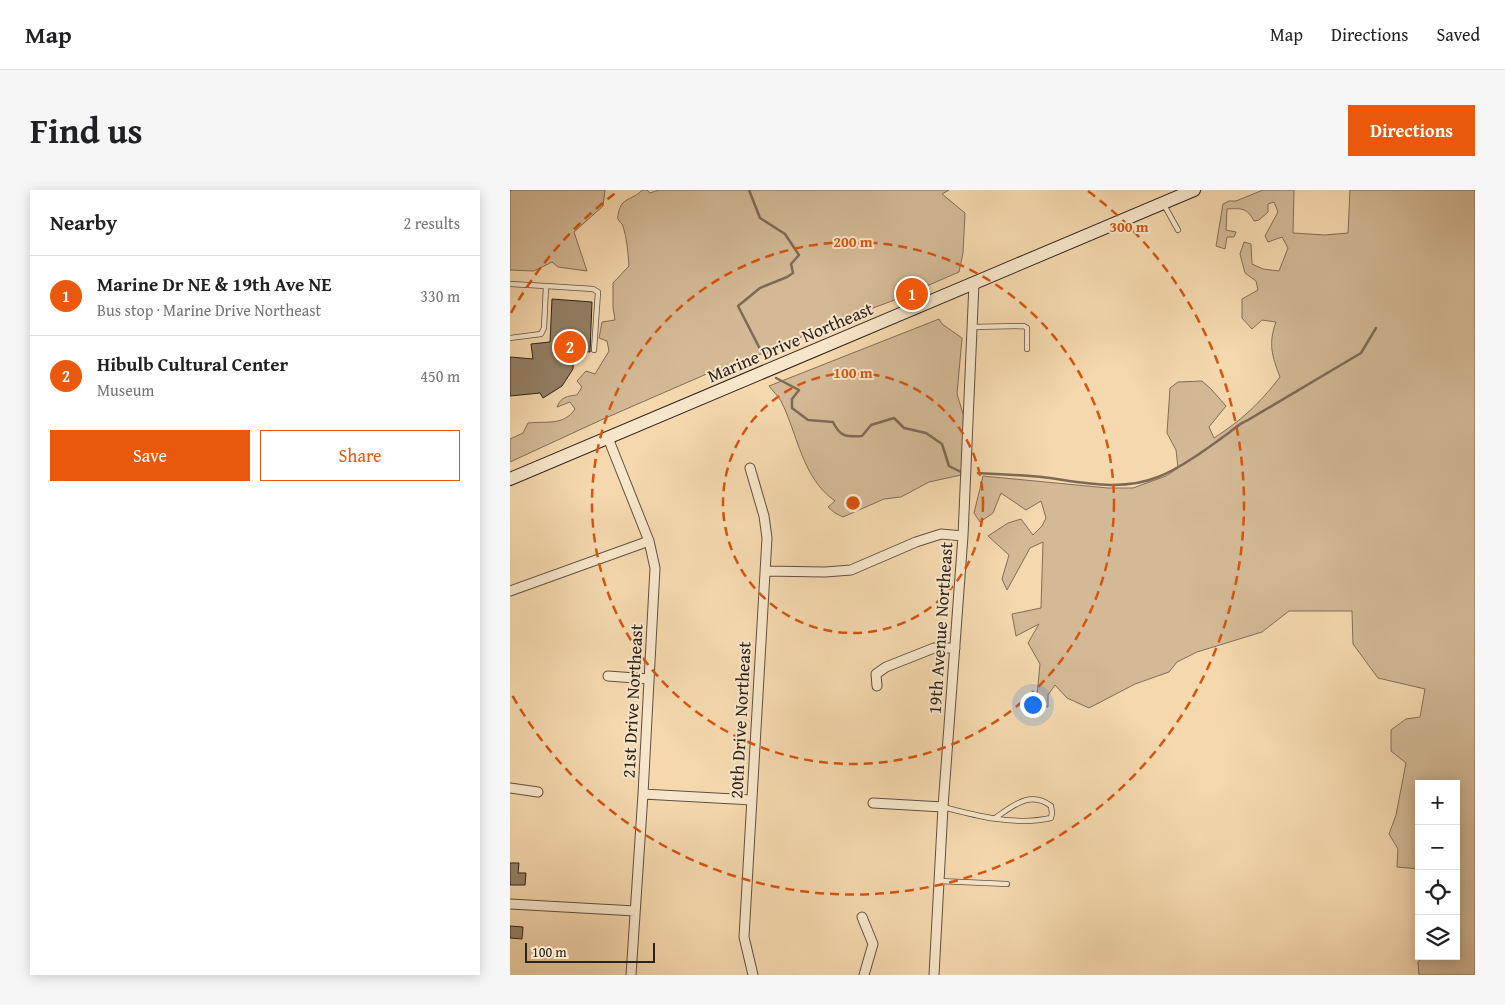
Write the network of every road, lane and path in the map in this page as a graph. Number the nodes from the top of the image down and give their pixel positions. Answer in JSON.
{"nodes":[{"id":1,"x":1194,"y":190,"type":"edge"},
{"id":2,"x":1163,"y":203,"type":"junction"},
{"id":3,"x":1178,"y":230,"type":"dead end"},
{"id":4,"x":974,"y":283,"type":"junction"},
{"id":5,"x":510,"y":284,"type":"edge"},
{"id":6,"x":546,"y":286,"type":"junction"},
{"id":7,"x":972,"y":327,"type":"junction"},
{"id":8,"x":510,"y":338,"type":"edge"},
{"id":9,"x":594,"y":350,"type":"dead end"},
{"id":10,"x":1027,"y":350,"type":"dead end"},
{"id":11,"x":608,"y":438,"type":"junction"},
{"id":12,"x":750,"y":468,"type":"dead end"},
{"id":13,"x":510,"y":479,"type":"edge"},
{"id":14,"x":963,"y":536,"type":"junction"},
{"id":15,"x":649,"y":541,"type":"junction"},
{"id":16,"x":765,"y":571,"type":"junction"},
{"id":17,"x":510,"y":591,"type":"edge"},
{"id":18,"x":955,"y":648,"type":"junction"},
{"id":19,"x":608,"y":676,"type":"dead end"},
{"id":20,"x":649,"y":679,"type":"junction"},
{"id":21,"x":877,"y":686,"type":"dead end"},
{"id":22,"x":510,"y":788,"type":"edge"},
{"id":23,"x":538,"y":792,"type":"dead end"},
{"id":24,"x":643,"y":794,"type":"junction"},
{"id":25,"x":752,"y":800,"type":"junction"},
{"id":26,"x":874,"y":803,"type":"dead end"},
{"id":27,"x":942,"y":807,"type":"junction"},
{"id":28,"x":994,"y":818,"type":"junction"},
{"id":29,"x":939,"y":881,"type":"junction"},
{"id":30,"x":1007,"y":884,"type":"dead end"},
{"id":31,"x":510,"y":904,"type":"edge"},
{"id":32,"x":635,"y":911,"type":"junction"},
{"id":33,"x":862,"y":917,"type":"dead end"},
{"id":34,"x":631,"y":975,"type":"edge"},
{"id":35,"x":753,"y":975,"type":"edge"},
{"id":36,"x":864,"y":975,"type":"edge"},
{"id":37,"x":934,"y":975,"type":"edge"}],
"edges":[{"from":1,"to":2,"type":"main road","name":"Marine Drive Northeast"},
{"from":2,"to":3,"type":"lane"},
{"from":2,"to":4,"type":"main road","name":"Marine Drive Northeast"},
{"from":4,"to":7,"type":"street","name":"19th Avenue Northeast"},
{"from":4,"to":11,"type":"main road","name":"Marine Drive Northeast"},
{"from":5,"to":6,"type":"lane"},
{"from":6,"to":8,"type":"lane"},
{"from":6,"to":9,"type":"lane"},
{"from":7,"to":10,"type":"lane"},
{"from":7,"to":14,"type":"street","name":"19th Avenue Northeast"},
{"from":11,"to":13,"type":"main road","name":"Marine Drive Northeast"},
{"from":11,"to":15,"type":"street","name":"21st Drive Northeast"},
{"from":12,"to":16,"type":"street","name":"20th Drive Northeast"},
{"from":14,"to":16,"type":"street"},
{"from":14,"to":18,"type":"street","name":"19th Avenue Northeast"},
{"from":15,"to":17,"type":"street"},
{"from":15,"to":20,"type":"street","name":"21st Drive Northeast"},
{"from":16,"to":25,"type":"street","name":"20th Drive Northeast"},
{"from":18,"to":21,"type":"street"},
{"from":18,"to":27,"type":"street","name":"19th Avenue Northeast"},
{"from":19,"to":20,"type":"street"},
{"from":20,"to":24,"type":"street","name":"21st Drive Northeast"},
{"from":22,"to":23,"type":"street"},
{"from":24,"to":25,"type":"street"},
{"from":24,"to":32,"type":"street","name":"21st Drive Northeast"},
{"from":25,"to":35,"type":"street","name":"20th Drive Northeast"},
{"from":26,"to":27,"type":"street"},
{"from":27,"to":28,"type":"lane"},
{"from":27,"to":29,"type":"street","name":"19th Avenue Northeast"},
{"from":28,"to":28,"type":"lane"},
{"from":29,"to":30,"type":"lane"},
{"from":29,"to":37,"type":"street","name":"19th Avenue Northeast"},
{"from":31,"to":32,"type":"street"},
{"from":32,"to":34,"type":"street","name":"21st Drive Northeast"},
{"from":33,"to":36,"type":"street"}]}
